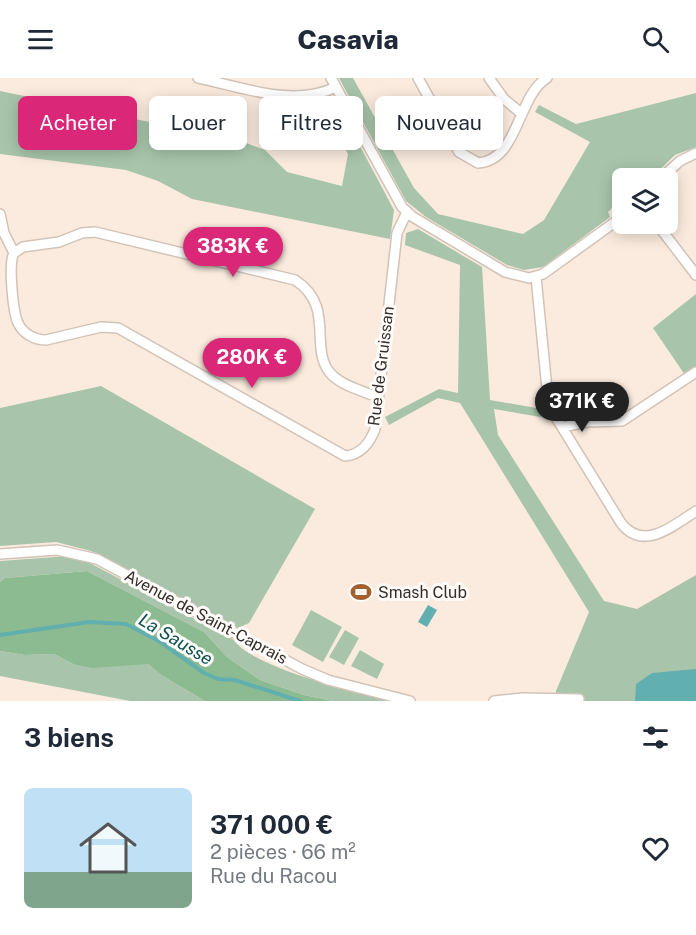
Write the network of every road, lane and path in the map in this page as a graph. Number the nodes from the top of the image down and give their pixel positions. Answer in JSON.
{"nodes":[{"id":1,"x":198,"y":78,"type":"edge"},
{"id":2,"x":418,"y":78,"type":"edge"},
{"id":3,"x":489,"y":78,"type":"edge"},
{"id":4,"x":547,"y":78,"type":"edge"},
{"id":5,"x":333,"y":82,"type":"edge"},
{"id":6,"x":522,"y":114,"type":"junction"},
{"id":7,"x":696,"y":153,"type":"edge"},
{"id":8,"x":672,"y":168,"type":"edge"},
{"id":9,"x":407,"y":212,"type":"junction"},
{"id":10,"x":0,"y":214,"type":"edge"},
{"id":11,"x":612,"y":224,"type":"edge"},
{"id":12,"x":665,"y":234,"type":"edge"},
{"id":13,"x":14,"y":253,"type":"junction"},
{"id":14,"x":696,"y":275,"type":"edge"},
{"id":15,"x":536,"y":277,"type":"junction"},
{"id":16,"x":696,"y":372,"type":"edge"},
{"id":17,"x":377,"y":397,"type":"junction"},
{"id":18,"x":562,"y":427,"type":"junction"},
{"id":19,"x":696,"y":512,"type":"edge"},
{"id":20,"x":0,"y":554,"type":"edge"},
{"id":21,"x":579,"y":699,"type":"dead end"},
{"id":22,"x":410,"y":701,"type":"edge"},
{"id":23,"x":494,"y":701,"type":"edge"}],
"edges":[{"from":1,"to":5,"type":"street"},
{"from":2,"to":6,"type":"street"},
{"from":3,"to":6,"type":"street"},
{"from":4,"to":6,"type":"street"},
{"from":5,"to":9,"type":"street"},
{"from":7,"to":8,"type":"street"},
{"from":9,"to":15,"type":"street"},
{"from":9,"to":17,"type":"street","name":"Rue de Gruissan"},
{"from":10,"to":13,"type":"street","name":"Rue de Gruissan"},
{"from":11,"to":15,"type":"street"},
{"from":12,"to":14,"type":"street"},
{"from":13,"to":17,"type":"street"},
{"from":13,"to":17,"type":"street","name":"Rue de Gruissan"},
{"from":15,"to":18,"type":"street"},
{"from":16,"to":18,"type":"street"},
{"from":18,"to":19,"type":"street"},
{"from":20,"to":22,"type":"street","name":"Avenue de Saint-Caprais"},
{"from":21,"to":23,"type":"street"}]}
